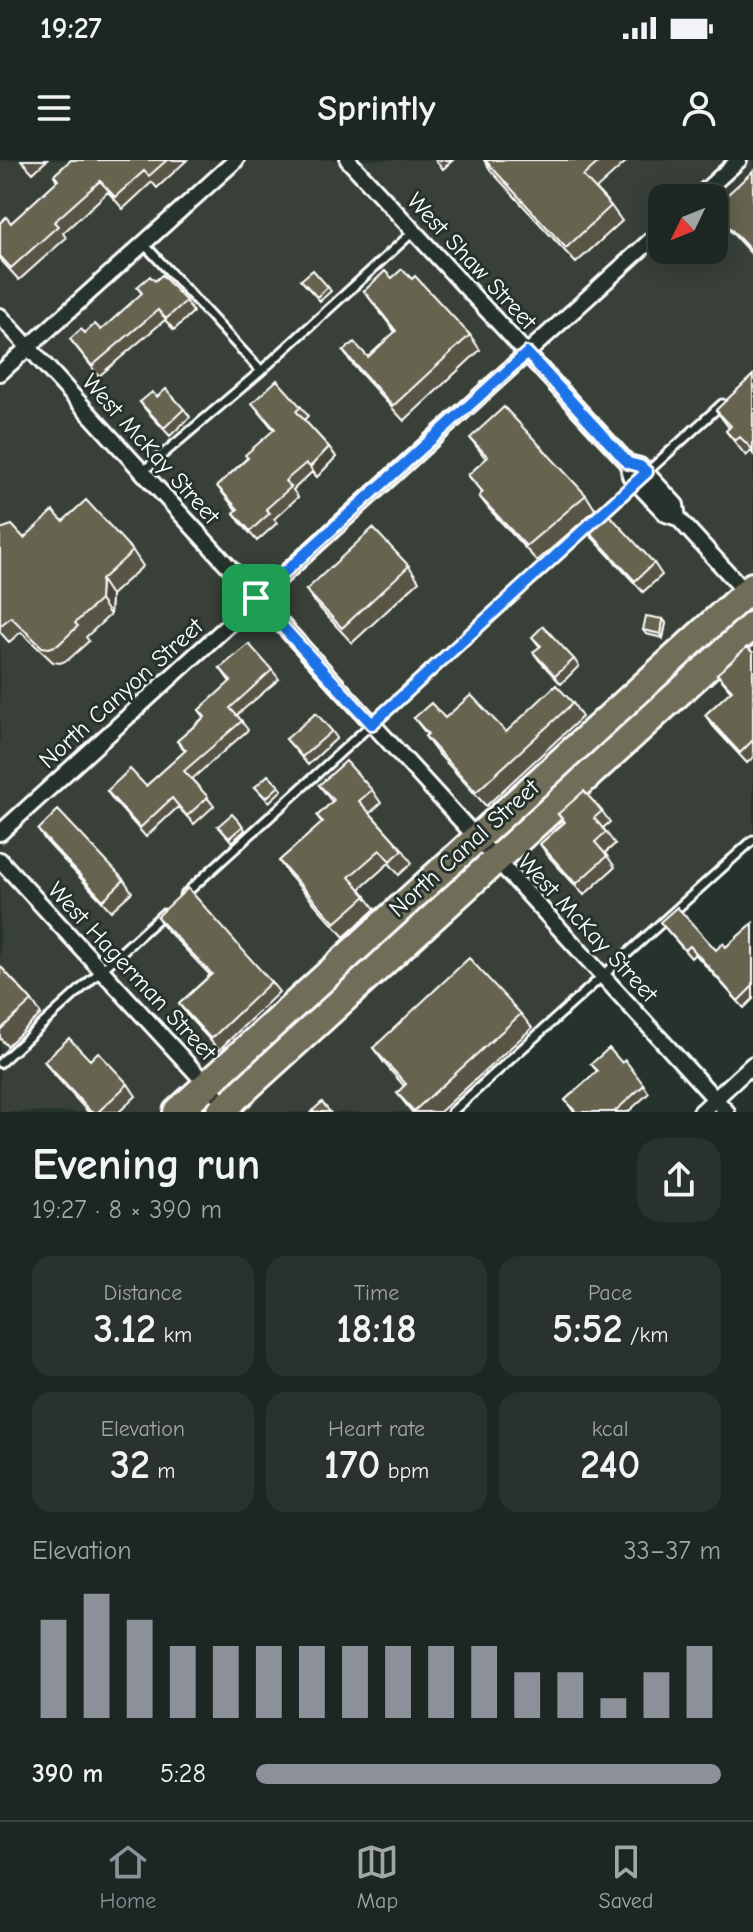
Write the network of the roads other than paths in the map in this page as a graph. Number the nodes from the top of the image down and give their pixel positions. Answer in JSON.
{"nodes":[{"id":1,"x":236,"y":160,"type":"edge"},
{"id":2,"x":348,"y":160,"type":"edge"},
{"id":3,"x":739,"y":160,"type":"edge"},
{"id":4,"x":712,"y":184,"type":"edge"},
{"id":5,"x":414,"y":231,"type":"junction"},
{"id":6,"x":648,"y":243,"type":"edge"},
{"id":7,"x":144,"y":244,"type":"junction"},
{"id":8,"x":0,"y":316,"type":"edge"},
{"id":9,"x":28,"y":347,"type":"junction"},
{"id":10,"x":527,"y":353,"type":"junction"},
{"id":11,"x":261,"y":371,"type":"junction"},
{"id":12,"x":0,"y":373,"type":"edge"},
{"id":13,"x":729,"y":397,"type":"edge"},
{"id":14,"x":142,"y":472,"type":"junction"},
{"id":15,"x":642,"y":477,"type":"junction"},
{"id":16,"x":750,"y":593,"type":"edge"},
{"id":17,"x":256,"y":598,"type":"junction"},
{"id":18,"x":753,"y":625,"type":"edge"},
{"id":19,"x":372,"y":724,"type":"junction"},
{"id":20,"x":0,"y":833,"type":"edge"},
{"id":21,"x":475,"y":838,"type":"junction"},
{"id":22,"x":753,"y":840,"type":"edge"},
{"id":23,"x":0,"y":860,"type":"edge"},
{"id":24,"x":496,"y":861,"type":"junction"},
{"id":25,"x":180,"y":898,"type":"edge"},
{"id":26,"x":169,"y":909,"type":"edge"},
{"id":27,"x":101,"y":970,"type":"junction"},
{"id":28,"x":604,"y":977,"type":"junction"},
{"id":29,"x":0,"y":1063,"type":"edge"},
{"id":30,"x":753,"y":1064,"type":"edge"},
{"id":31,"x":206,"y":1085,"type":"junction"},
{"id":32,"x":715,"y":1099,"type":"junction"},
{"id":33,"x":226,"y":1110,"type":"edge"},
{"id":34,"x":177,"y":1112,"type":"edge"},
{"id":35,"x":452,"y":1112,"type":"edge"},
{"id":36,"x":701,"y":1112,"type":"edge"},
{"id":37,"x":727,"y":1112,"type":"edge"}],
"edges":[{"from":1,"to":7,"type":"street"},
{"from":2,"to":5,"type":"street","name":"West Shaw Street"},
{"from":3,"to":4,"type":"street"},
{"from":5,"to":10,"type":"street","name":"West Shaw Street"},
{"from":5,"to":11,"type":"lane"},
{"from":6,"to":10,"type":"street","name":"North Canyon Street"},
{"from":7,"to":9,"type":"street"},
{"from":7,"to":11,"type":"lane"},
{"from":8,"to":9,"type":"street","name":"West McKay Street"},
{"from":9,"to":12,"type":"street"},
{"from":9,"to":14,"type":"street","name":"West McKay Street"},
{"from":10,"to":15,"type":"street","name":"West Shaw Street"},
{"from":10,"to":17,"type":"street","name":"North Canyon Street"},
{"from":11,"to":14,"type":"lane"},
{"from":13,"to":15,"type":"lane"},
{"from":14,"to":17,"type":"street","name":"West McKay Street"},
{"from":15,"to":16,"type":"street","name":"West Shaw Street"},
{"from":15,"to":19,"type":"lane"},
{"from":16,"to":21,"type":"highway","name":"North Canal Street"},
{"from":17,"to":19,"type":"street","name":"West McKay Street"},
{"from":17,"to":20,"type":"street","name":"North Canyon Street"},
{"from":18,"to":24,"type":"highway","name":"North Canal Street"},
{"from":19,"to":21,"type":"street","name":"West McKay Street"},
{"from":19,"to":25,"type":"lane"},
{"from":21,"to":24,"type":"street","name":"West McKay Street"},
{"from":21,"to":31,"type":"highway","name":"North Canal Street"},
{"from":22,"to":28,"type":"lane"},
{"from":23,"to":27,"type":"street","name":"West Hagerman Street"},
{"from":24,"to":28,"type":"street","name":"West McKay Street"},
{"from":24,"to":33,"type":"highway","name":"North Canal Street"},
{"from":26,"to":27,"type":"lane"},
{"from":27,"to":29,"type":"lane"},
{"from":27,"to":31,"type":"street","name":"West Hagerman Street"},
{"from":28,"to":32,"type":"street","name":"West McKay Street"},
{"from":28,"to":35,"type":"lane"},
{"from":30,"to":32,"type":"street"},
{"from":31,"to":33,"type":"street","name":"West Hagerman Street"},
{"from":31,"to":34,"type":"highway","name":"North Canal Street"},
{"from":32,"to":36,"type":"street"},
{"from":32,"to":37,"type":"street","name":"West McKay Street"}]}
